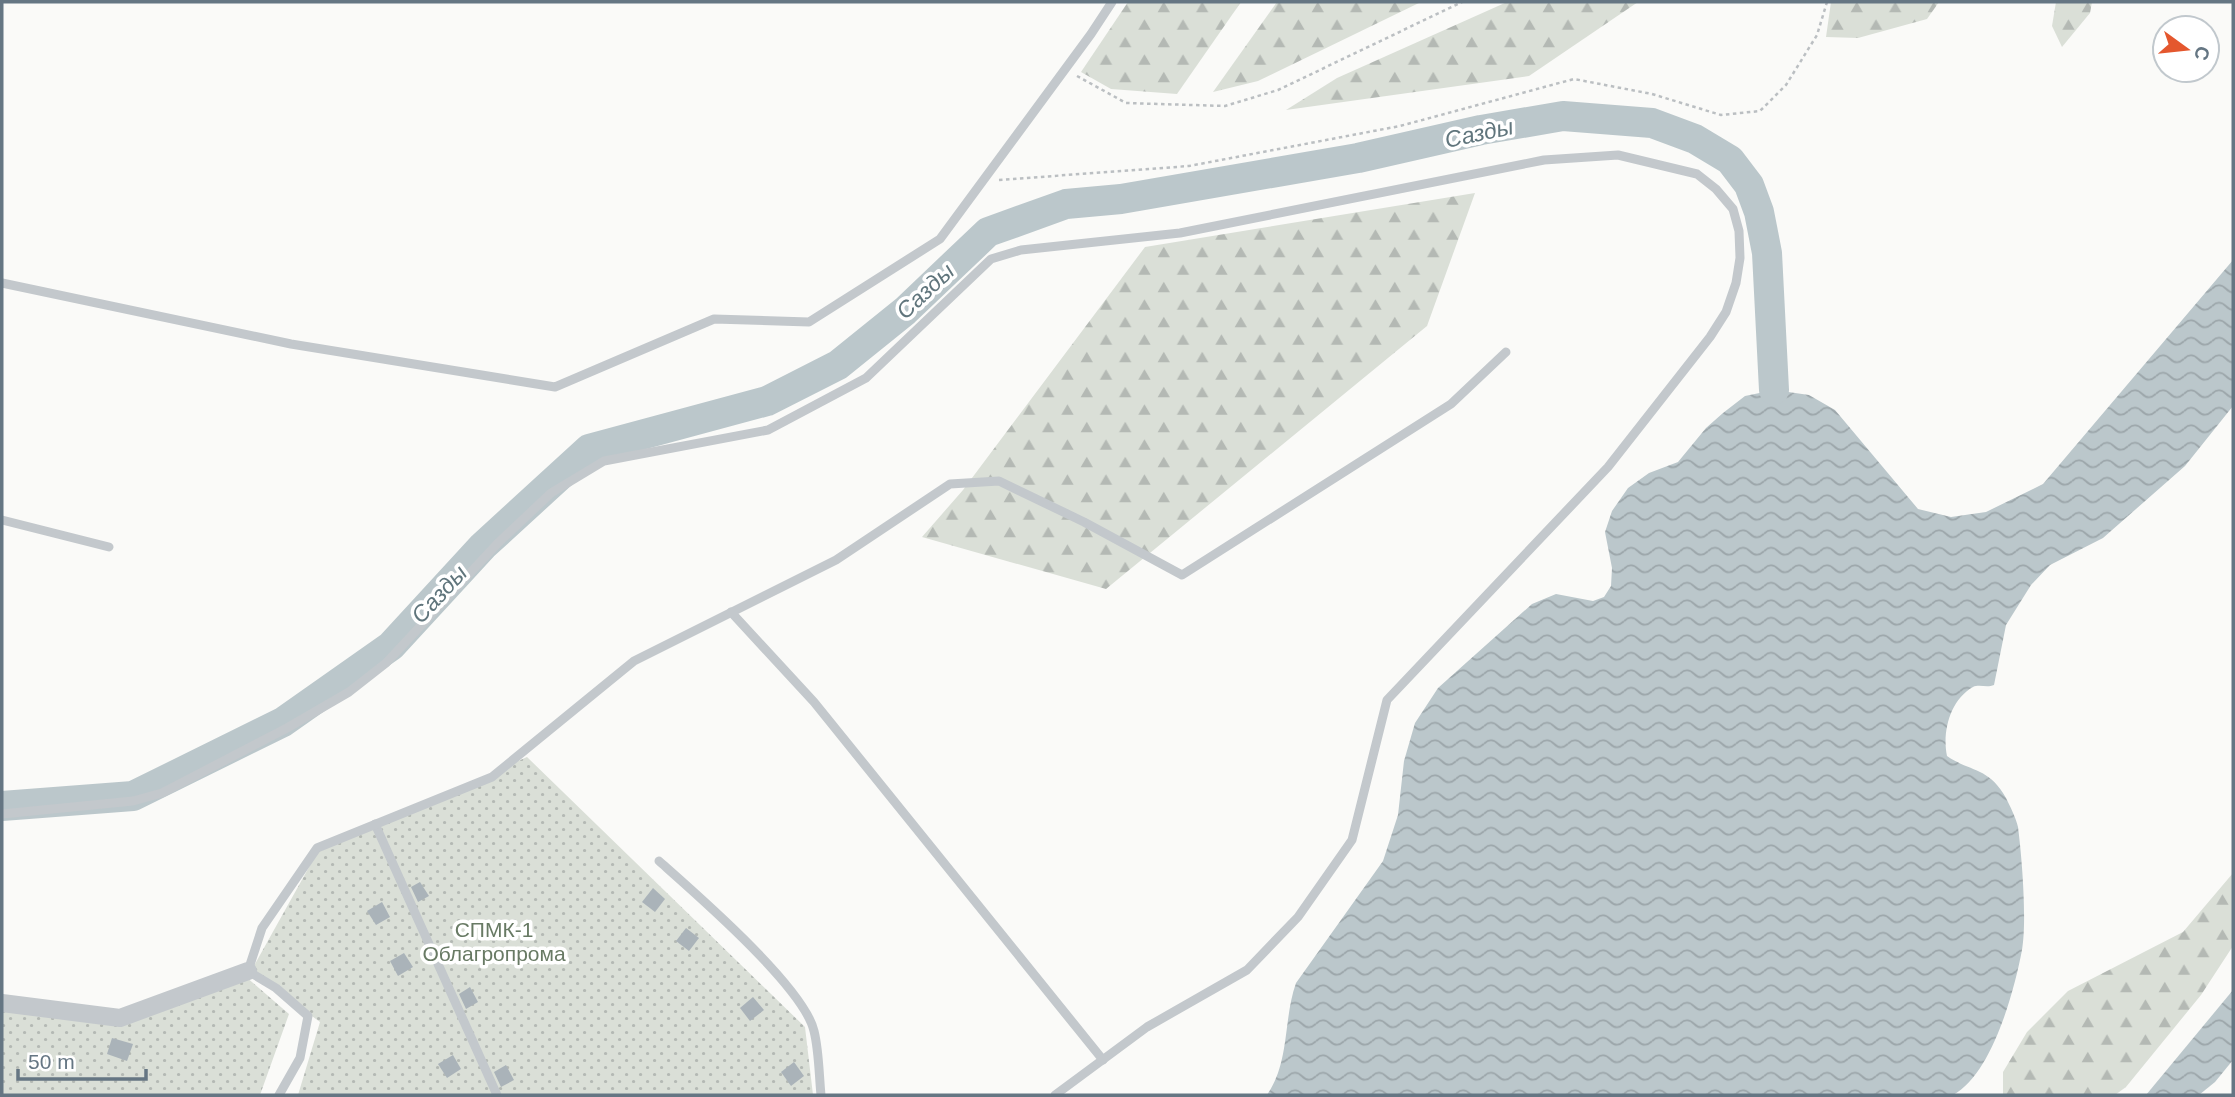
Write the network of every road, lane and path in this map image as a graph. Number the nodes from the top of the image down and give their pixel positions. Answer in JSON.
{"nodes":[{"id":1,"x":1112,"y":2,"type":"edge"},
{"id":2,"x":1462,"y":2,"type":"edge"},
{"id":3,"x":1827,"y":2,"type":"edge"},
{"id":4,"x":1065,"y":70,"type":"junction"},
{"id":5,"x":983,"y":181,"type":"junction"},
{"id":6,"x":2,"y":283,"type":"edge"},
{"id":7,"x":1506,"y":352,"type":"dead end"},
{"id":8,"x":2,"y":520,"type":"edge"},
{"id":9,"x":108,"y":547,"type":"dead end"},
{"id":10,"x":731,"y":612,"type":"junction"},
{"id":11,"x":2,"y":814,"type":"edge"},
{"id":12,"x":375,"y":824,"type":"junction"},
{"id":13,"x":659,"y":861,"type":"dead end"},
{"id":14,"x":248,"y":971,"type":"junction"},
{"id":15,"x":2,"y":1003,"type":"edge"},
{"id":16,"x":1103,"y":1060,"type":"junction"},
{"id":17,"x":279,"y":1095,"type":"edge"},
{"id":18,"x":497,"y":1095,"type":"edge"},
{"id":19,"x":821,"y":1095,"type":"edge"},
{"id":20,"x":1055,"y":1095,"type":"edge"}],
"edges":[{"from":1,"to":4,"type":"lane"},
{"from":2,"to":4,"type":"path"},
{"from":3,"to":5,"type":"path"},
{"from":4,"to":5,"type":"lane"},
{"from":5,"to":6,"type":"lane"},
{"from":7,"to":10,"type":"lane"},
{"from":8,"to":9,"type":"lane"},
{"from":10,"to":12,"type":"lane"},
{"from":10,"to":16,"type":"lane"},
{"from":11,"to":16,"type":"lane"},
{"from":12,"to":14,"type":"lane"},
{"from":12,"to":18,"type":"lane"},
{"from":13,"to":19,"type":"lane"},
{"from":14,"to":15,"type":"street"},
{"from":14,"to":17,"type":"lane"},
{"from":16,"to":20,"type":"lane"}]}
